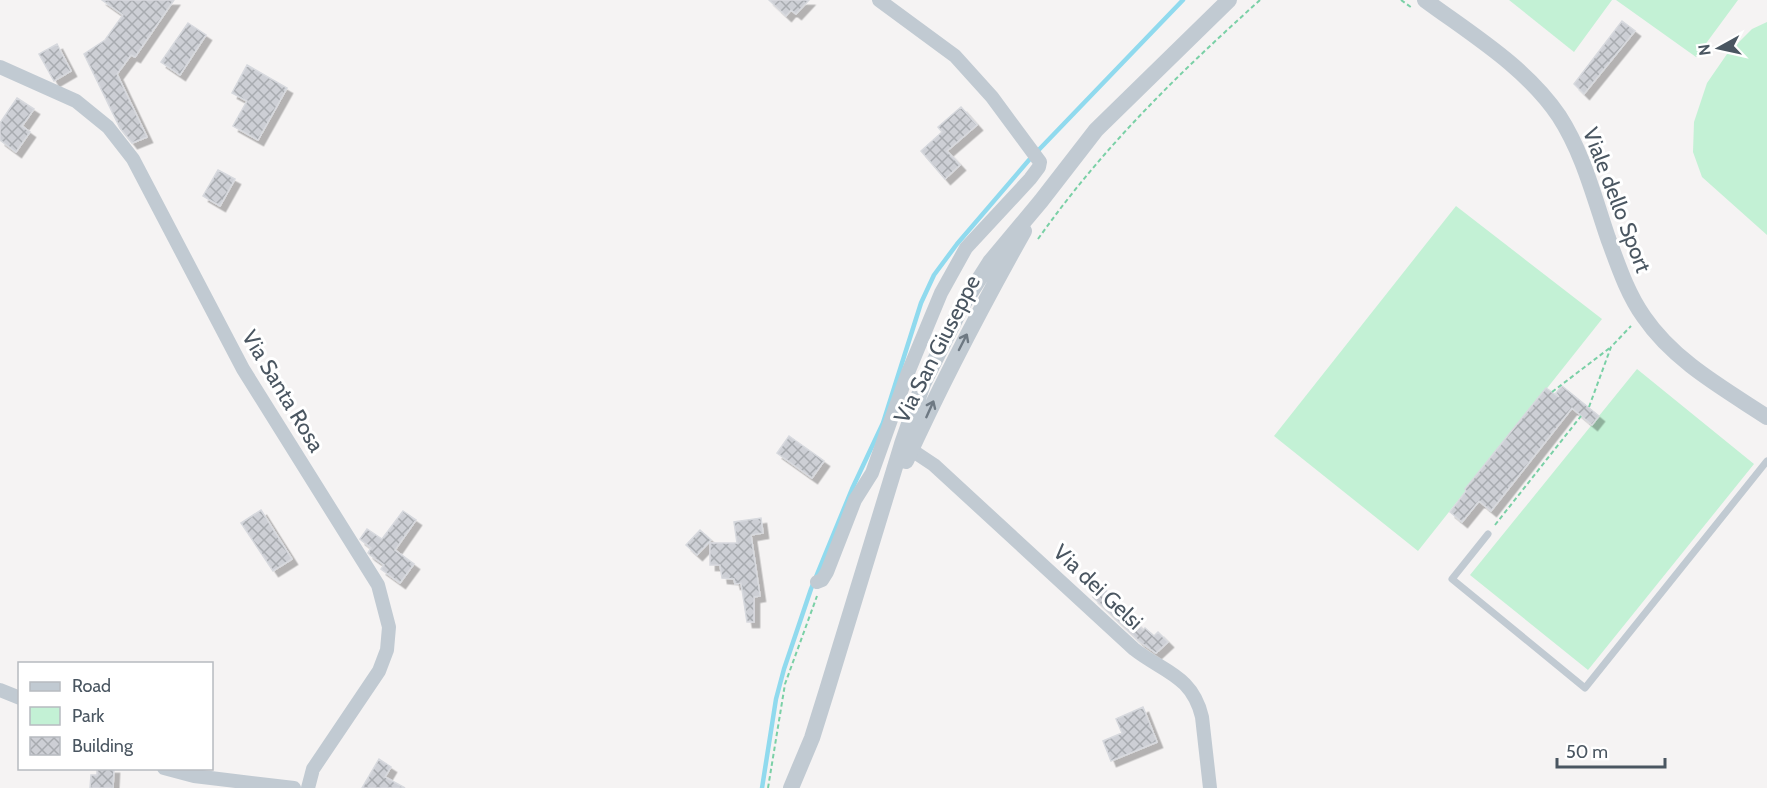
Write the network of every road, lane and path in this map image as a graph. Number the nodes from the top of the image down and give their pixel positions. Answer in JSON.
{"nodes":[{"id":1,"x":879,"y":0,"type":"edge"},
{"id":2,"x":1229,"y":0,"type":"edge"},
{"id":3,"x":1260,"y":0,"type":"edge"},
{"id":4,"x":1425,"y":0,"type":"edge"},
{"id":5,"x":0,"y":68,"type":"edge"},
{"id":6,"x":1036,"y":242,"type":"dead end"},
{"id":7,"x":941,"y":293,"type":"junction"},
{"id":8,"x":970,"y":310,"type":"junction"},
{"id":9,"x":1631,"y":326,"type":"dead end"},
{"id":10,"x":1611,"y":347,"type":"junction"},
{"id":11,"x":1552,"y":392,"type":"dead end"},
{"id":12,"x":1589,"y":407,"type":"dead end"},
{"id":13,"x":1581,"y":416,"type":"dead end"},
{"id":14,"x":1767,"y":417,"type":"edge"},
{"id":15,"x":907,"y":446,"type":"junction"},
{"id":16,"x":1767,"y":461,"type":"edge"},
{"id":17,"x":1488,"y":534,"type":"joint"},
{"id":18,"x":817,"y":582,"type":"dead end"},
{"id":19,"x":0,"y":690,"type":"edge"},
{"id":20,"x":18,"y":697,"type":"edge"},
{"id":21,"x":172,"y":770,"type":"edge"},
{"id":22,"x":294,"y":788,"type":"edge"},
{"id":23,"x":308,"y":788,"type":"edge"},
{"id":24,"x":791,"y":788,"type":"edge"},
{"id":25,"x":1210,"y":788,"type":"edge"}],
"edges":[{"from":1,"to":7,"type":"street"},
{"from":2,"to":8,"type":"street","name":"Via San Giuseppe"},
{"from":3,"to":6,"type":"path"},
{"from":4,"to":14,"type":"street","name":"Viale dello Sport"},
{"from":5,"to":23,"type":"street","name":"Via Santa Rosa"},
{"from":7,"to":8,"type":"street"},
{"from":7,"to":18,"type":"street"},
{"from":8,"to":15,"type":"street","name":"Via San Giuseppe"},
{"from":9,"to":10,"type":"path"},
{"from":10,"to":11,"type":"path"},
{"from":10,"to":12,"type":"path"},
{"from":13,"to":17,"type":"path"},
{"from":15,"to":24,"type":"street","name":"Via San Giuseppe"},
{"from":15,"to":25,"type":"street","name":"Via dei Gelsi"},
{"from":16,"to":17,"type":"lane"},
{"from":19,"to":20,"type":"street"},
{"from":21,"to":22,"type":"street"}]}
